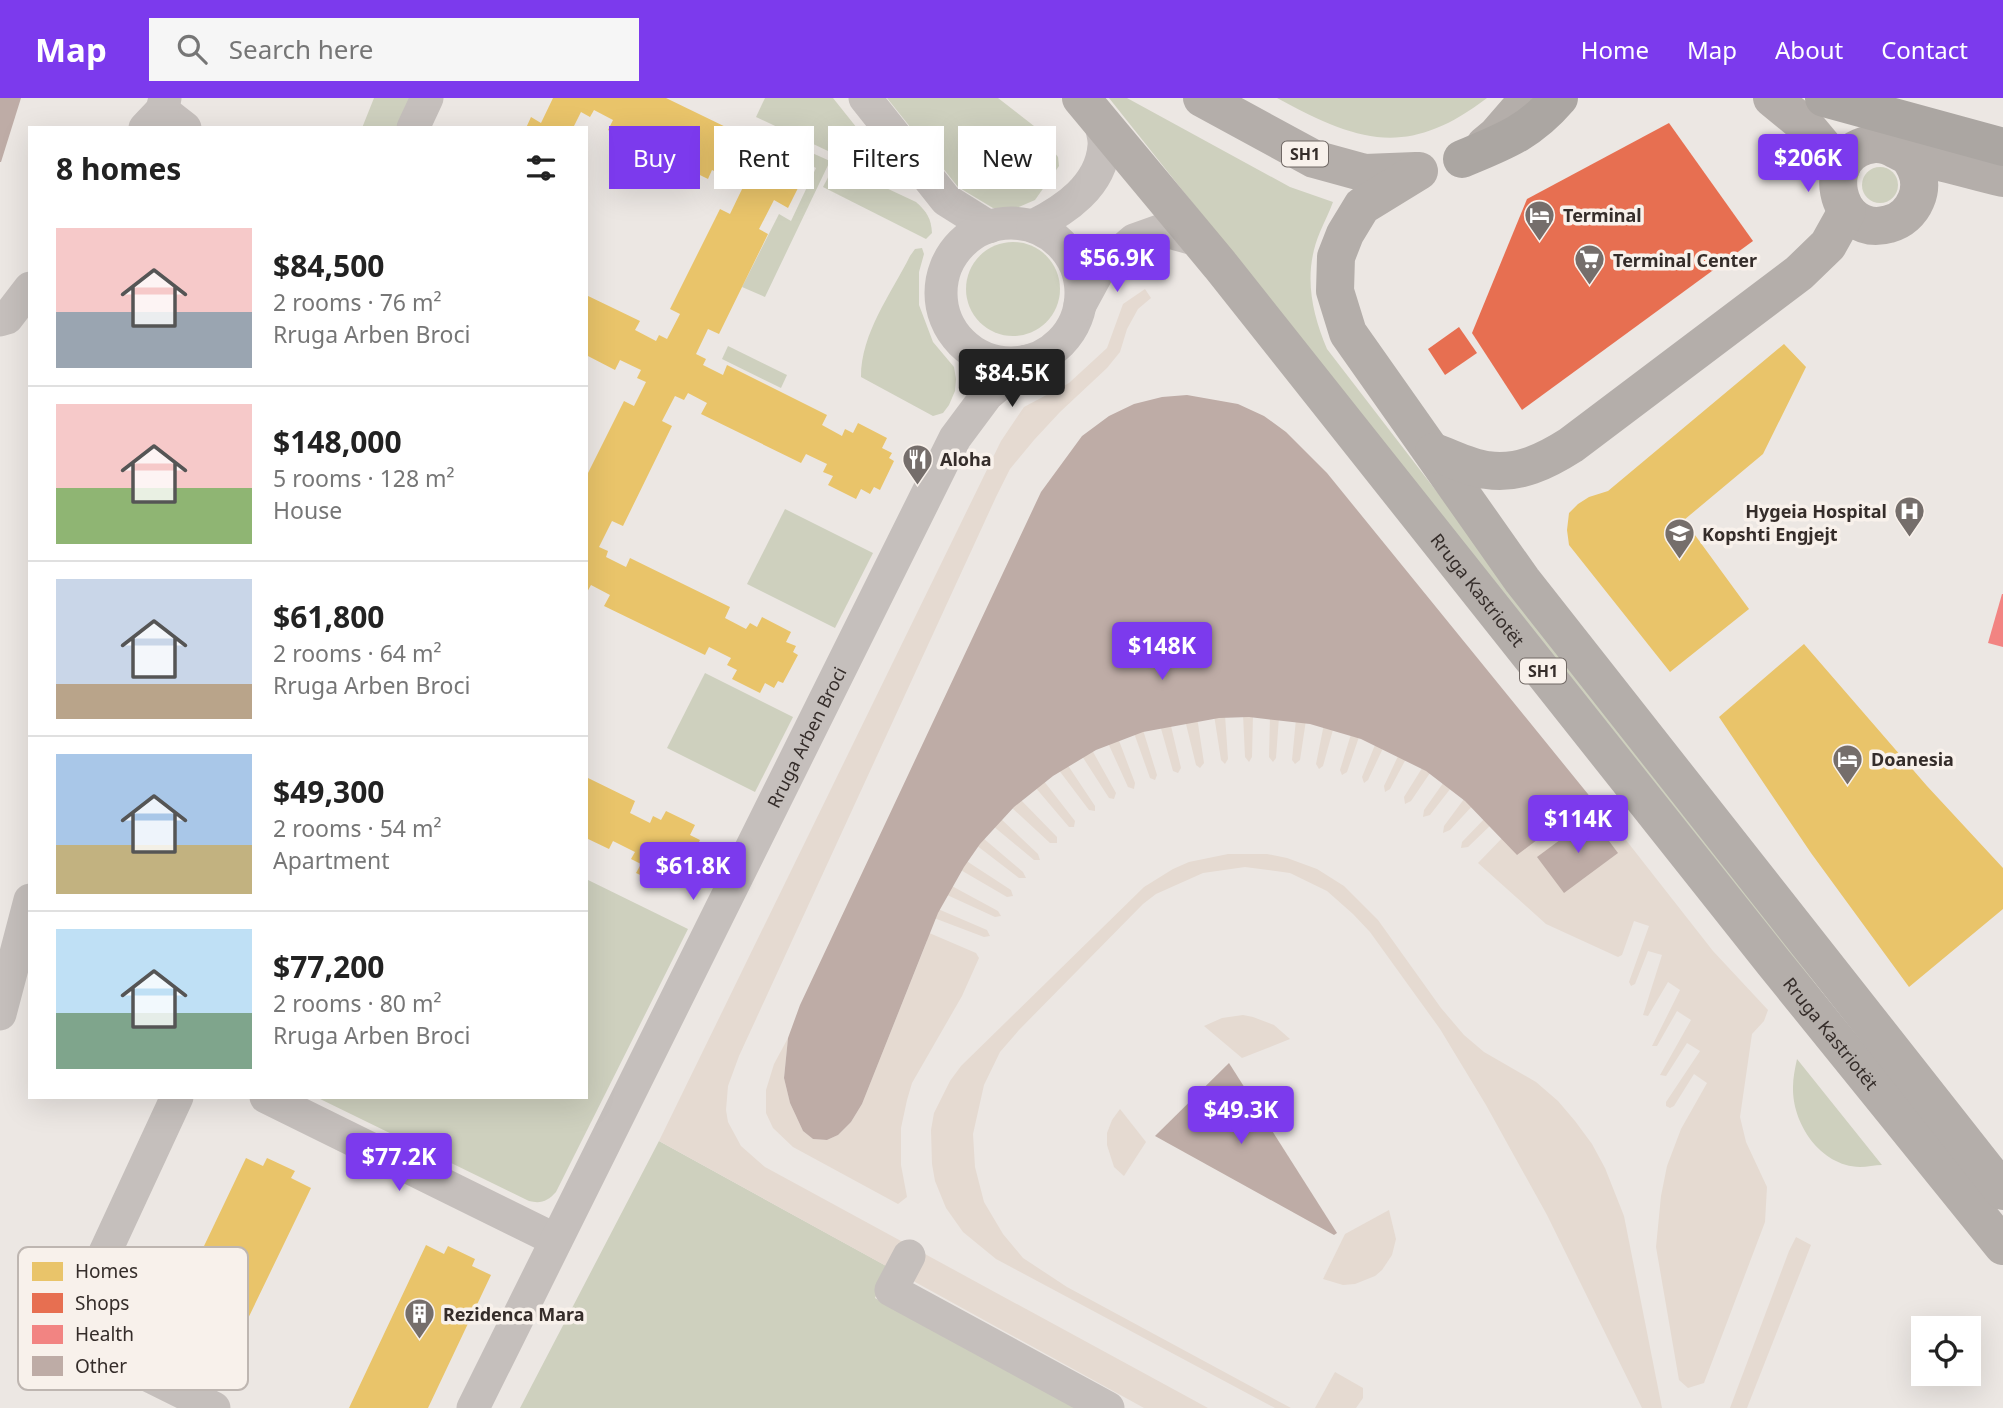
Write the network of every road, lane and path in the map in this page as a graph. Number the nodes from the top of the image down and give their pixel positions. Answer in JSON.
{"nodes":[{"id":1,"x":427,"y":98,"type":"edge"},
{"id":2,"x":865,"y":98,"type":"edge"},
{"id":3,"x":1202,"y":98,"type":"edge"},
{"id":4,"x":1529,"y":98,"type":"edge"},
{"id":5,"x":1559,"y":98,"type":"edge"},
{"id":6,"x":1772,"y":98,"type":"edge"},
{"id":7,"x":1824,"y":98,"type":"edge"},
{"id":8,"x":1090,"y":108,"type":"edge"},
{"id":9,"x":414,"y":126,"type":"edge"},
{"id":10,"x":2003,"y":147,"type":"edge"},
{"id":11,"x":1907,"y":155,"type":"junction"},
{"id":12,"x":1462,"y":159,"type":"junction"},
{"id":13,"x":1841,"y":168,"type":"junction"},
{"id":14,"x":1419,"y":171,"type":"junction"},
{"id":15,"x":2003,"y":178,"type":"edge"},
{"id":16,"x":1917,"y":198,"type":"junction"},
{"id":17,"x":946,"y":200,"type":"junction"},
{"id":18,"x":1847,"y":211,"type":"junction"},
{"id":19,"x":1034,"y":226,"type":"junction"},
{"id":20,"x":989,"y":227,"type":"junction"},
{"id":21,"x":1198,"y":240,"type":"junction"},
{"id":22,"x":946,"y":267,"type":"junction"},
{"id":23,"x":28,"y":291,"type":"edge"},
{"id":24,"x":1080,"y":306,"type":"junction"},
{"id":25,"x":0,"y":320,"type":"edge"},
{"id":26,"x":960,"y":341,"type":"junction"},
{"id":27,"x":1027,"y":361,"type":"junction"},
{"id":28,"x":964,"y":424,"type":"junction"},
{"id":29,"x":1434,"y":452,"type":"junction"},
{"id":30,"x":28,"y":908,"type":"edge"},
{"id":31,"x":0,"y":1014,"type":"edge"},
{"id":32,"x":176,"y":1099,"type":"edge"},
{"id":33,"x":270,"y":1099,"type":"edge"},
{"id":34,"x":2003,"y":1191,"type":"edge"},
{"id":35,"x":556,"y":1240,"type":"junction"},
{"id":36,"x":2003,"y":1246,"type":"edge"},
{"id":37,"x":107,"y":1247,"type":"edge"},
{"id":38,"x":909,"y":1256,"type":"dead end"},
{"id":39,"x":177,"y":1390,"type":"edge"},
{"id":40,"x":214,"y":1408,"type":"edge"},
{"id":41,"x":473,"y":1408,"type":"edge"},
{"id":42,"x":1108,"y":1408,"type":"edge"}],
"edges":[{"from":1,"to":9,"type":"street"},
{"from":2,"to":17,"type":"street"},
{"from":3,"to":14,"type":"main road","number":"SH1"},
{"from":4,"to":12,"type":"main road","number":"SH1"},
{"from":5,"to":12,"type":"highway"},
{"from":6,"to":13,"type":"main road"},
{"from":7,"to":10,"type":"highway"},
{"from":8,"to":19,"type":"street"},
{"from":8,"to":21,"type":"main road","name":"Rruga Kastriotët","number":"SH1"},
{"from":11,"to":13,"type":"main road"},
{"from":11,"to":15,"type":"main road"},
{"from":11,"to":16,"type":"main road"},
{"from":12,"to":14,"type":"main road","number":"SH1"},
{"from":13,"to":18,"type":"main road"},
{"from":14,"to":29,"type":"main road","name":"Rruga Kastriotët","number":"SH1"},
{"from":15,"to":16,"type":"main road"},
{"from":16,"to":18,"type":"main road"},
{"from":17,"to":20,"type":"street"},
{"from":17,"to":22,"type":"street","name":"Rruga Arben Broci"},
{"from":18,"to":29,"type":"main road"},
{"from":19,"to":20,"type":"street","name":"Rruga Arben Broci"},
{"from":19,"to":24,"type":"street"},
{"from":20,"to":22,"type":"street","name":"Rruga Arben Broci"},
{"from":21,"to":24,"type":"street","name":"Rruga Arben Broci"},
{"from":21,"to":36,"type":"main road","name":"Rruga Kastriotët","number":"SH1"},
{"from":22,"to":26,"type":"street","name":"Rruga Arben Broci"},
{"from":23,"to":25,"type":"street"},
{"from":24,"to":27,"type":"street","name":"Rruga Arben Broci"},
{"from":26,"to":27,"type":"street"},
{"from":26,"to":28,"type":"street","name":"Rruga Arben Broci"},
{"from":27,"to":28,"type":"street","name":"Rruga Arben Broci"},
{"from":28,"to":35,"type":"street","name":"Rruga Arben Broci"},
{"from":29,"to":34,"type":"main road","name":"Rruga Kastriotët","number":"SH1"},
{"from":30,"to":31,"type":"street"},
{"from":32,"to":37,"type":"street"},
{"from":33,"to":35,"type":"street"},
{"from":35,"to":41,"type":"street","name":"Rruga Arben Broci"},
{"from":38,"to":42,"type":"street"},
{"from":39,"to":40,"type":"street"}]}
